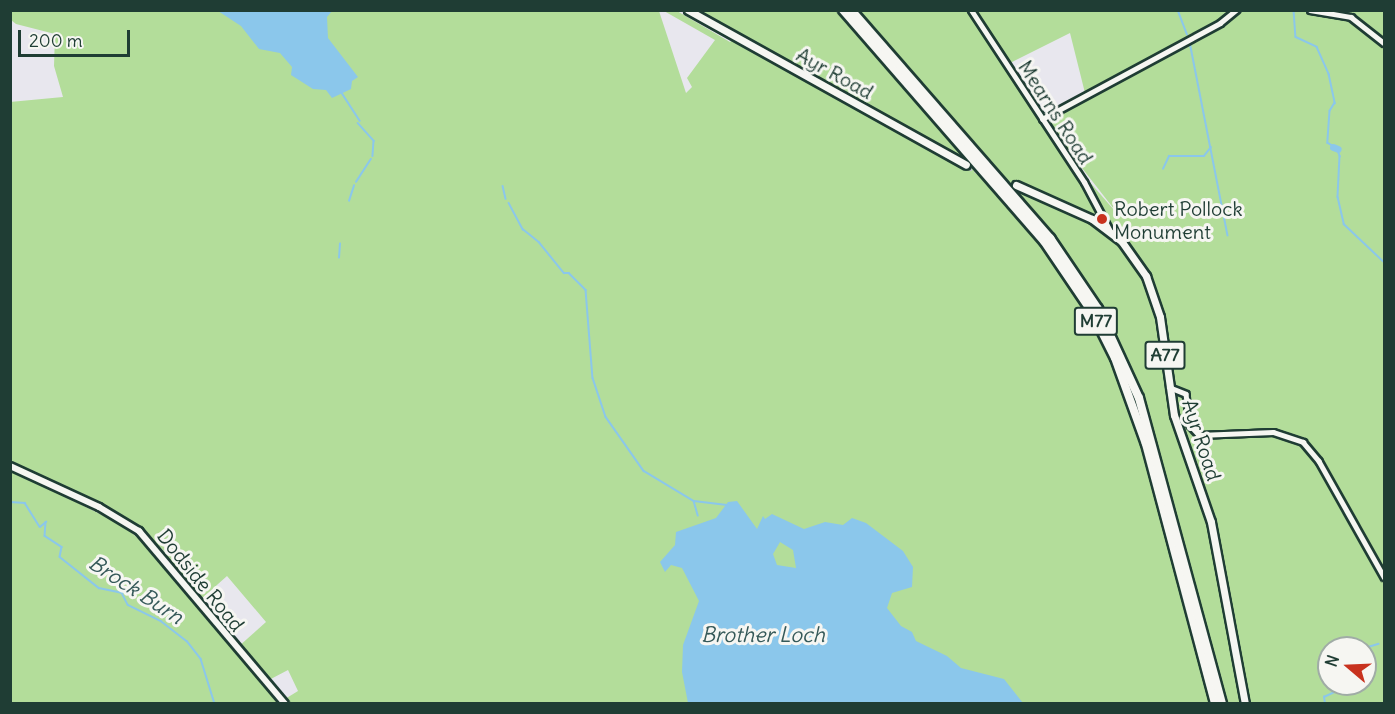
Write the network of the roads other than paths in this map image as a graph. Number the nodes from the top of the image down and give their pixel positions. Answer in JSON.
{"nodes":[{"id":1,"x":688,"y":10,"type":"edge"},
{"id":2,"x":843,"y":10,"type":"edge"},
{"id":3,"x":851,"y":10,"type":"edge"},
{"id":4,"x":971,"y":10,"type":"edge"},
{"id":5,"x":1236,"y":10,"type":"edge"},
{"id":6,"x":1310,"y":10,"type":"edge"},
{"id":7,"x":1384,"y":43,"type":"edge"},
{"id":8,"x":1042,"y":119,"type":"junction"},
{"id":9,"x":966,"y":165,"type":"tunnel mouth"},
{"id":10,"x":1016,"y":185,"type":"dead end"},
{"id":11,"x":1111,"y":233,"type":"junction"},
{"id":12,"x":1169,"y":387,"type":"junction"},
{"id":13,"x":10,"y":466,"type":"edge"},
{"id":14,"x":1384,"y":577,"type":"edge"},
{"id":15,"x":285,"y":704,"type":"edge"},
{"id":16,"x":1215,"y":704,"type":"edge"},
{"id":17,"x":1222,"y":704,"type":"edge"},
{"id":18,"x":1245,"y":704,"type":"edge"}],
"edges":[{"from":1,"to":9,"type":"main road","name":"Ayr Road"},
{"from":2,"to":16,"type":"highway","number":"M77"},
{"from":3,"to":17,"type":"highway","number":"M77"},
{"from":4,"to":8,"type":"street","name":"Mearns Road"},
{"from":5,"to":8,"type":"street"},
{"from":6,"to":7,"type":"street"},
{"from":8,"to":11,"type":"street","name":"Mearns Road"},
{"from":10,"to":11,"type":"main road","name":"Ayr Road","number":"A77"},
{"from":11,"to":12,"type":"main road","name":"Ayr Road","number":"A77"},
{"from":12,"to":14,"type":"street"},
{"from":12,"to":18,"type":"main road","name":"Ayr Road","number":"A77"},
{"from":13,"to":15,"type":"main road","name":"Dodside Road"}]}
